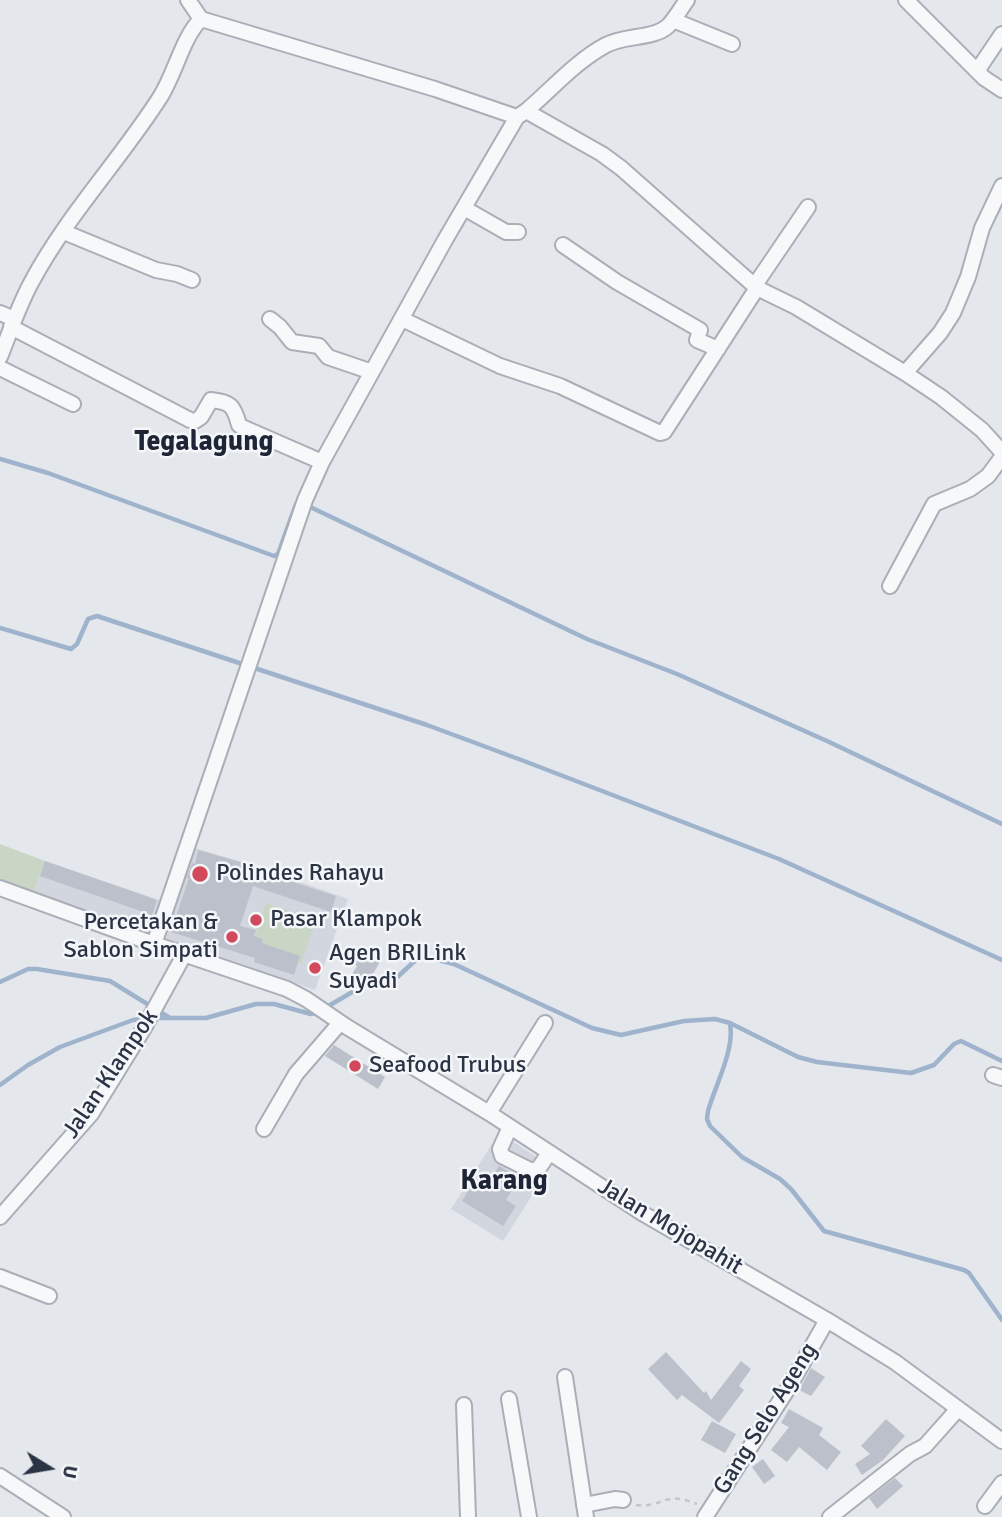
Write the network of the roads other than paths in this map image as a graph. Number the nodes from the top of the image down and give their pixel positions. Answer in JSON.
{"nodes":[{"id":1,"x":188,"y":0,"type":"edge"},
{"id":2,"x":687,"y":0,"type":"edge"},
{"id":3,"x":906,"y":0,"type":"edge"},
{"id":4,"x":201,"y":19,"type":"junction"},
{"id":5,"x":673,"y":20,"type":"junction"},
{"id":6,"x":1002,"y":34,"type":"edge"},
{"id":7,"x":732,"y":44,"type":"dead end"},
{"id":8,"x":977,"y":71,"type":"junction"},
{"id":9,"x":1002,"y":90,"type":"edge"},
{"id":10,"x":522,"y":114,"type":"junction"},
{"id":11,"x":1002,"y":186,"type":"edge"},
{"id":12,"x":808,"y":207,"type":"dead end"},
{"id":13,"x":464,"y":208,"type":"junction"},
{"id":14,"x":64,"y":232,"type":"junction"},
{"id":15,"x":518,"y":232,"type":"dead end"},
{"id":16,"x":564,"y":245,"type":"dead end"},
{"id":17,"x":192,"y":280,"type":"dead end"},
{"id":18,"x":756,"y":287,"type":"junction"},
{"id":19,"x":270,"y":319,"type":"dead end"},
{"id":20,"x":402,"y":319,"type":"junction"},
{"id":21,"x":8,"y":320,"type":"edge"},
{"id":22,"x":718,"y":349,"type":"junction"},
{"id":23,"x":0,"y":357,"type":"edge"},
{"id":24,"x":0,"y":368,"type":"edge"},
{"id":25,"x":372,"y":372,"type":"junction"},
{"id":26,"x":905,"y":373,"type":"junction"},
{"id":27,"x":73,"y":404,"type":"dead end"},
{"id":28,"x":1000,"y":446,"type":"edge"},
{"id":29,"x":322,"y":463,"type":"junction"},
{"id":30,"x":890,"y":586,"type":"dead end"},
{"id":31,"x":0,"y":888,"type":"edge"},
{"id":32,"x":154,"y":944,"type":"junction"},
{"id":33,"x":184,"y":955,"type":"junction"},
{"id":34,"x":337,"y":1020,"type":"junction"},
{"id":35,"x":545,"y":1023,"type":"dead end"},
{"id":36,"x":489,"y":1114,"type":"junction"},
{"id":37,"x":510,"y":1127,"type":"junction"},
{"id":38,"x":264,"y":1129,"type":"dead end"},
{"id":39,"x":549,"y":1153,"type":"junction"},
{"id":40,"x":0,"y":1217,"type":"edge"},
{"id":41,"x":0,"y":1277,"type":"edge"},
{"id":42,"x":49,"y":1296,"type":"dead end"},
{"id":43,"x":827,"y":1320,"type":"junction"},
{"id":44,"x":565,"y":1377,"type":"dead end"},
{"id":45,"x":509,"y":1399,"type":"dead end"},
{"id":46,"x":464,"y":1405,"type":"dead end"},
{"id":47,"x":958,"y":1409,"type":"junction"},
{"id":48,"x":1002,"y":1441,"type":"edge"},
{"id":49,"x":0,"y":1476,"type":"edge"},
{"id":50,"x":1002,"y":1483,"type":"edge"},
{"id":51,"x":623,"y":1500,"type":"road end"},
{"id":52,"x":985,"y":1506,"type":"dead end"},
{"id":53,"x":585,"y":1511,"type":"edge"},
{"id":54,"x":706,"y":1513,"type":"edge"},
{"id":55,"x":63,"y":1517,"type":"edge"},
{"id":56,"x":468,"y":1517,"type":"edge"},
{"id":57,"x":529,"y":1517,"type":"edge"},
{"id":58,"x":830,"y":1517,"type":"edge"}],
"edges":[{"from":1,"to":4,"type":"street"},
{"from":2,"to":5,"type":"street"},
{"from":3,"to":8,"type":"street"},
{"from":4,"to":10,"type":"street"},
{"from":4,"to":14,"type":"street"},
{"from":5,"to":7,"type":"street"},
{"from":5,"to":10,"type":"street"},
{"from":6,"to":8,"type":"street"},
{"from":8,"to":9,"type":"street"},
{"from":10,"to":13,"type":"street"},
{"from":10,"to":18,"type":"street"},
{"from":11,"to":26,"type":"street"},
{"from":12,"to":18,"type":"street"},
{"from":13,"to":15,"type":"street"},
{"from":13,"to":20,"type":"street"},
{"from":14,"to":17,"type":"street"},
{"from":14,"to":21,"type":"street"},
{"from":16,"to":22,"type":"street"},
{"from":18,"to":22,"type":"street"},
{"from":18,"to":26,"type":"street"},
{"from":19,"to":25,"type":"street"},
{"from":20,"to":22,"type":"street"},
{"from":20,"to":25,"type":"street"},
{"from":21,"to":23,"type":"street"},
{"from":21,"to":29,"type":"street"},
{"from":24,"to":27,"type":"street"},
{"from":25,"to":29,"type":"street"},
{"from":26,"to":28,"type":"street"},
{"from":28,"to":30,"type":"street"},
{"from":29,"to":32,"type":"street"},
{"from":31,"to":32,"type":"street"},
{"from":32,"to":33,"type":"street"},
{"from":33,"to":34,"type":"street","name":"Jalan Mojopahit"},
{"from":33,"to":40,"type":"street","name":"Jalan Klampok"},
{"from":34,"to":36,"type":"street","name":"Jalan Mojopahit"},
{"from":34,"to":38,"type":"street"},
{"from":35,"to":36,"type":"street"},
{"from":36,"to":37,"type":"street","name":"Jalan Mojopahit"},
{"from":37,"to":39,"type":"street","name":"Jalan Mojopahit"},
{"from":37,"to":39,"type":"street"},
{"from":39,"to":43,"type":"street","name":"Jalan Mojopahit"},
{"from":41,"to":42,"type":"street"},
{"from":43,"to":47,"type":"street","name":"Jalan Mojopahit"},
{"from":43,"to":54,"type":"street","name":"Gang Selo Ageng"},
{"from":44,"to":53,"type":"street"},
{"from":45,"to":57,"type":"street"},
{"from":46,"to":56,"type":"street"},
{"from":47,"to":48,"type":"street","name":"Jalan Mojopahit"},
{"from":47,"to":58,"type":"street"},
{"from":49,"to":55,"type":"street"},
{"from":50,"to":52,"type":"street"},
{"from":51,"to":53,"type":"street"}]}
